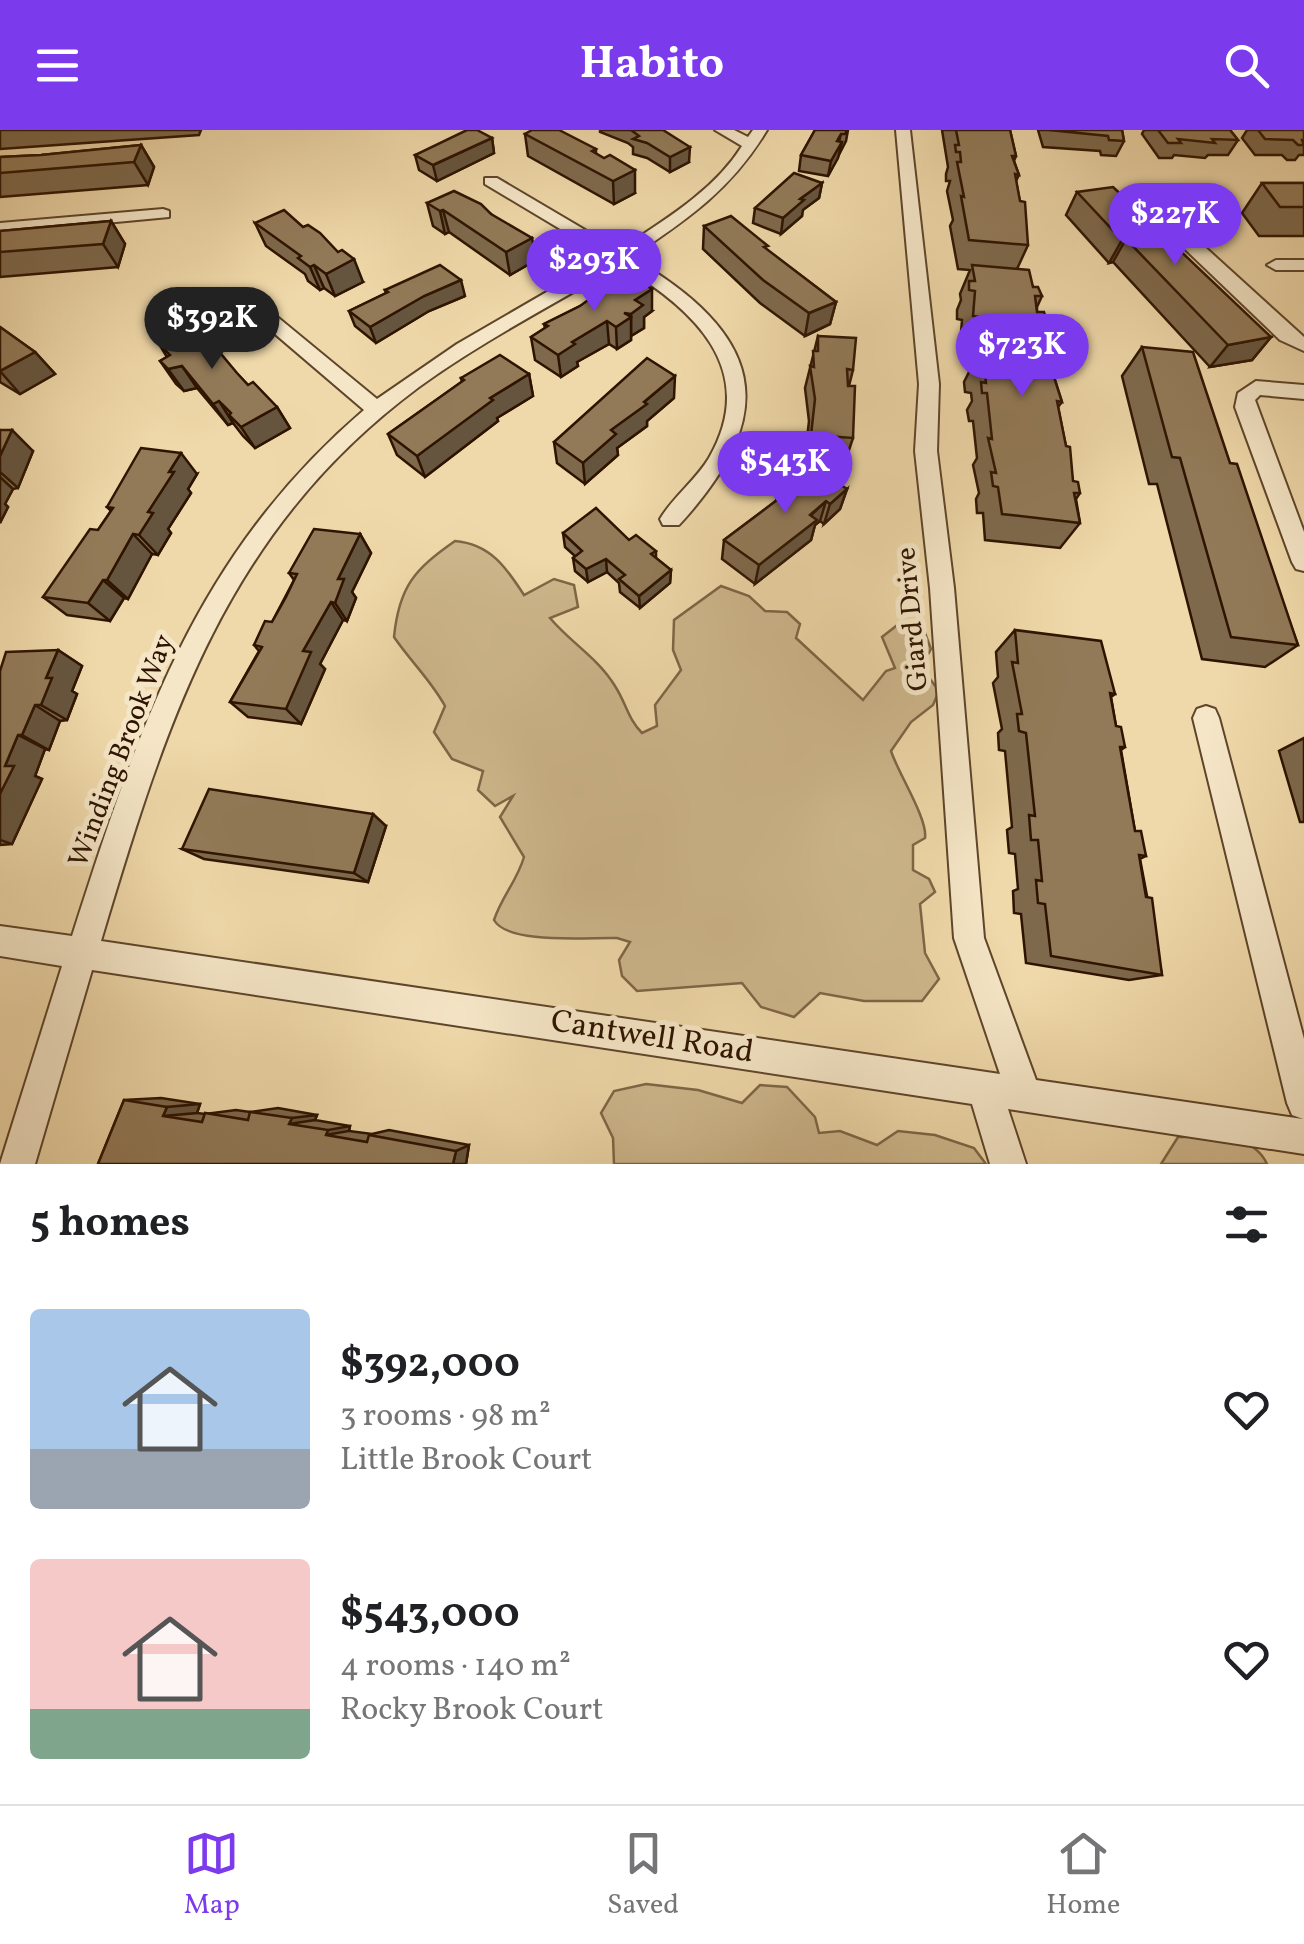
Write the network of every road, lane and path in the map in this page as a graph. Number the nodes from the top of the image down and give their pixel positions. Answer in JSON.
{"nodes":[{"id":1,"x":722,"y":130,"type":"edge"},
{"id":2,"x":903,"y":130,"type":"edge"},
{"id":3,"x":757,"y":138,"type":"edge"},
{"id":4,"x":491,"y":181,"type":"dead end"},
{"id":5,"x":163,"y":214,"type":"dead end"},
{"id":6,"x":1168,"y":223,"type":"dead end"},
{"id":7,"x":0,"y":228,"type":"edge"},
{"id":8,"x":617,"y":256,"type":"junction"},
{"id":9,"x":1276,"y":265,"type":"dead end"},
{"id":10,"x":1304,"y":265,"type":"edge"},
{"id":11,"x":246,"y":301,"type":"dead end"},
{"id":12,"x":1304,"y":346,"type":"edge"},
{"id":13,"x":1304,"y":392,"type":"edge"},
{"id":14,"x":376,"y":409,"type":"junction"},
{"id":15,"x":671,"y":519,"type":"dead end"},
{"id":16,"x":1304,"y":562,"type":"edge"},
{"id":17,"x":1206,"y":718,"type":"dead end"},
{"id":18,"x":0,"y":941,"type":"edge"},
{"id":19,"x":82,"y":952,"type":"junction"},
{"id":20,"x":984,"y":1088,"type":"junction"},
{"id":21,"x":1024,"y":1094,"type":"junction"},
{"id":22,"x":1304,"y":1102,"type":"edge"},
{"id":23,"x":1304,"y":1136,"type":"edge"},
{"id":24,"x":17,"y":1164,"type":"edge"},
{"id":25,"x":1008,"y":1164,"type":"edge"}],
"edges":[{"from":1,"to":3,"type":"street"},
{"from":2,"to":21,"type":"street","name":"Giard Drive"},
{"from":3,"to":8,"type":"street","name":"Winding Brook Way"},
{"from":4,"to":8,"type":"street"},
{"from":5,"to":7,"type":"street"},
{"from":6,"to":12,"type":"street"},
{"from":8,"to":14,"type":"street","name":"Winding Brook Way"},
{"from":8,"to":15,"type":"street"},
{"from":9,"to":10,"type":"street"},
{"from":11,"to":14,"type":"street"},
{"from":13,"to":16,"type":"street"},
{"from":14,"to":19,"type":"street","name":"Winding Brook Way"},
{"from":17,"to":22,"type":"street"},
{"from":18,"to":19,"type":"street","name":"Cantwell Road"},
{"from":19,"to":20,"type":"street","name":"Cantwell Road"},
{"from":19,"to":24,"type":"street","name":"Winding Brook Way"},
{"from":20,"to":21,"type":"street","name":"Cantwell Road"},
{"from":20,"to":25,"type":"street"},
{"from":21,"to":23,"type":"street","name":"Cantwell Road"}]}
